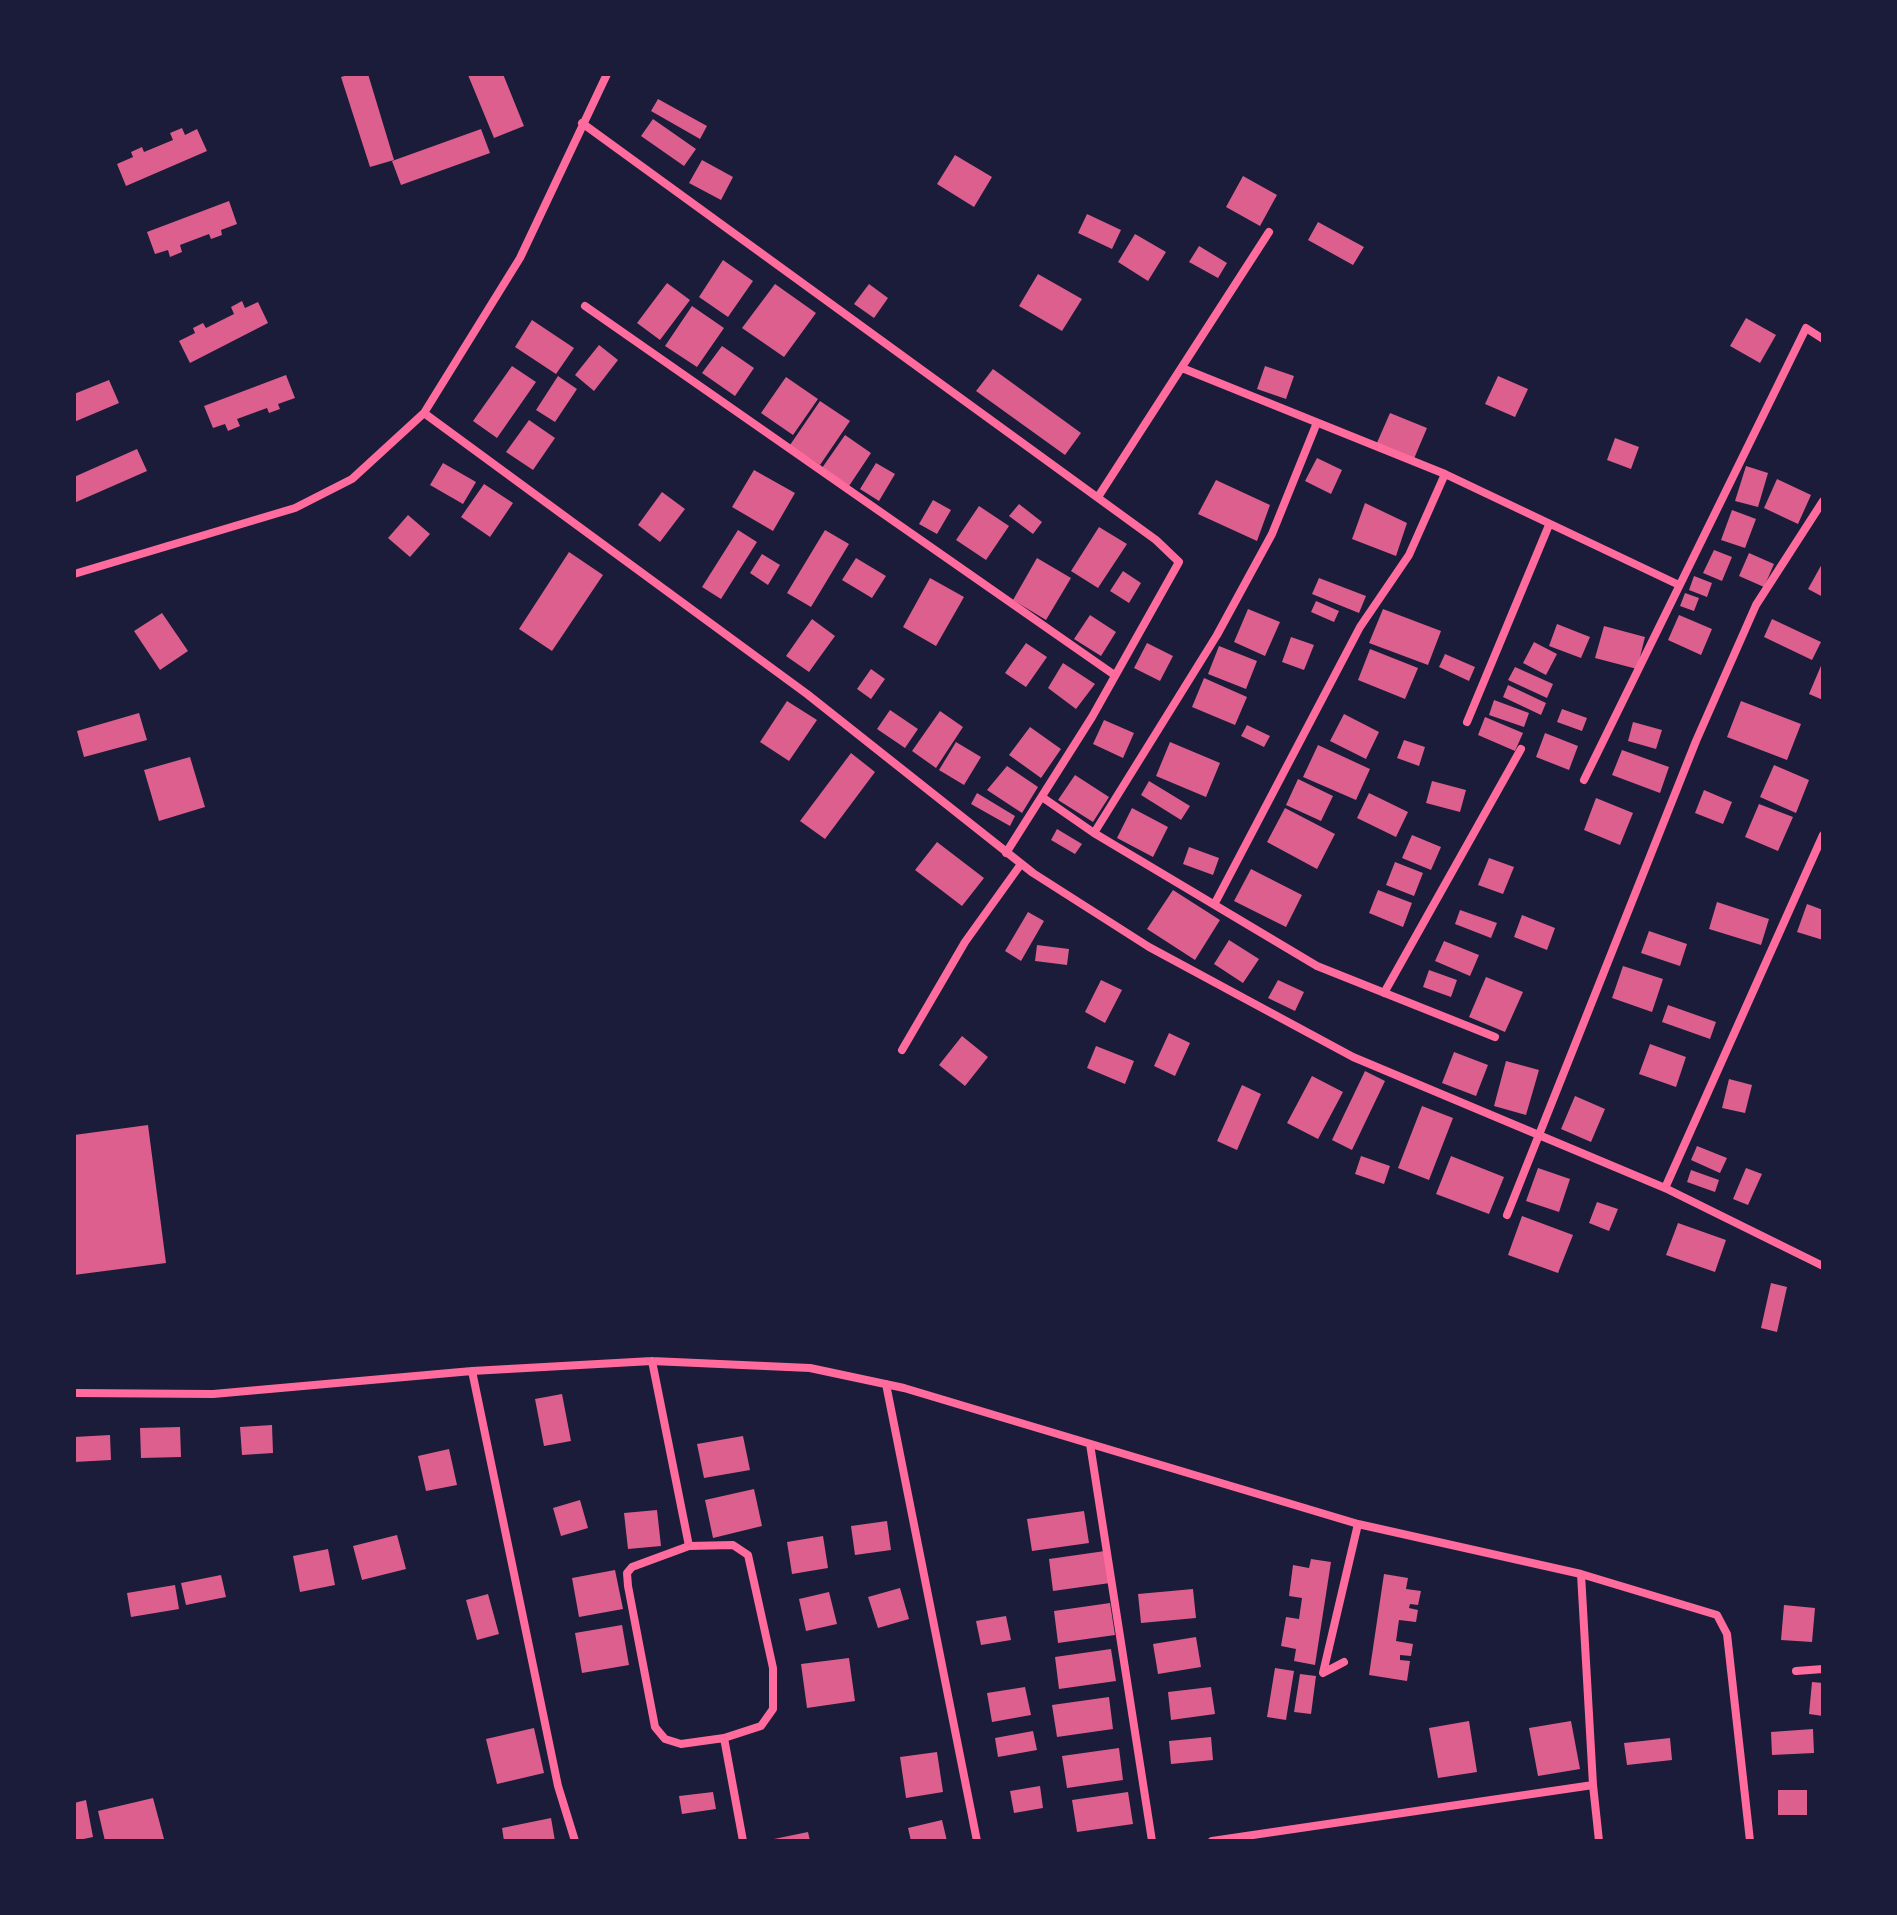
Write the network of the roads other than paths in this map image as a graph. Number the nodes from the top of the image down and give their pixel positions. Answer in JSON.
{"nodes":[{"id":1,"x":607,"y":74,"type":"edge"},
{"id":2,"x":582,"y":123,"type":"junction"},
{"id":3,"x":1269,"y":232,"type":"dead end"},
{"id":4,"x":585,"y":306,"type":"dead end"},
{"id":5,"x":1823,"y":339,"type":"edge"},
{"id":6,"x":1182,"y":368,"type":"junction"},
{"id":7,"x":424,"y":413,"type":"junction"},
{"id":8,"x":1316,"y":425,"type":"junction"},
{"id":9,"x":1445,"y":474,"type":"junction"},
{"id":10,"x":1098,"y":497,"type":"junction"},
{"id":11,"x":1823,"y":501,"type":"edge"},
{"id":12,"x":1549,"y":525,"type":"junction"},
{"id":13,"x":74,"y":574,"type":"edge"},
{"id":14,"x":1679,"y":585,"type":"junction"},
{"id":15,"x":1113,"y":674,"type":"junction"},
{"id":16,"x":1467,"y":722,"type":"dead end"},
{"id":17,"x":1521,"y":749,"type":"dead end"},
{"id":18,"x":1584,"y":780,"type":"dead end"},
{"id":19,"x":1042,"y":797,"type":"junction"},
{"id":20,"x":1094,"y":833,"type":"junction"},
{"id":21,"x":1823,"y":835,"type":"edge"},
{"id":22,"x":1006,"y":853,"type":"junction"},
{"id":23,"x":1021,"y":864,"type":"junction"},
{"id":24,"x":1215,"y":903,"type":"junction"},
{"id":25,"x":1384,"y":993,"type":"junction"},
{"id":26,"x":1495,"y":1037,"type":"dead end"},
{"id":27,"x":902,"y":1050,"type":"dead end"},
{"id":28,"x":1540,"y":1136,"type":"junction"},
{"id":29,"x":1665,"y":1188,"type":"junction"},
{"id":30,"x":1507,"y":1215,"type":"dead end"},
{"id":31,"x":1823,"y":1266,"type":"edge"},
{"id":32,"x":652,"y":1361,"type":"junction"},
{"id":33,"x":472,"y":1371,"type":"junction"},
{"id":34,"x":886,"y":1384,"type":"junction"},
{"id":35,"x":74,"y":1393,"type":"edge"},
{"id":36,"x":1090,"y":1444,"type":"junction"},
{"id":37,"x":1358,"y":1524,"type":"junction"},
{"id":38,"x":689,"y":1546,"type":"junction"},
{"id":39,"x":1581,"y":1574,"type":"junction"},
{"id":40,"x":1344,"y":1662,"type":"dead end"},
{"id":41,"x":1823,"y":1669,"type":"edge"},
{"id":42,"x":1796,"y":1671,"type":"dead end"},
{"id":43,"x":724,"y":1738,"type":"junction"},
{"id":44,"x":1593,"y":1785,"type":"junction"},
{"id":45,"x":1249,"y":1838,"type":"edge"},
{"id":46,"x":575,"y":1841,"type":"edge"},
{"id":47,"x":743,"y":1841,"type":"edge"},
{"id":48,"x":977,"y":1841,"type":"edge"},
{"id":49,"x":1152,"y":1841,"type":"edge"},
{"id":50,"x":1212,"y":1841,"type":"edge"},
{"id":51,"x":1599,"y":1841,"type":"edge"},
{"id":52,"x":1750,"y":1841,"type":"edge"}],
"edges":[{"from":1,"to":2,"type":"street"},
{"from":2,"to":7,"type":"street"},
{"from":2,"to":10,"type":"street"},
{"from":3,"to":6,"type":"street"},
{"from":4,"to":15,"type":"street"},
{"from":5,"to":14,"type":"street"},
{"from":6,"to":8,"type":"street"},
{"from":6,"to":10,"type":"street"},
{"from":7,"to":13,"type":"street"},
{"from":7,"to":22,"type":"street"},
{"from":8,"to":9,"type":"street"},
{"from":8,"to":20,"type":"street"},
{"from":9,"to":12,"type":"street"},
{"from":9,"to":24,"type":"street"},
{"from":10,"to":15,"type":"street"},
{"from":11,"to":28,"type":"street"},
{"from":12,"to":14,"type":"street"},
{"from":12,"to":16,"type":"street"},
{"from":14,"to":18,"type":"street"},
{"from":15,"to":19,"type":"street"},
{"from":17,"to":25,"type":"street"},
{"from":19,"to":20,"type":"street"},
{"from":19,"to":22,"type":"street"},
{"from":20,"to":24,"type":"street"},
{"from":21,"to":29,"type":"street"},
{"from":22,"to":23,"type":"street"},
{"from":23,"to":27,"type":"street"},
{"from":23,"to":28,"type":"street"},
{"from":24,"to":25,"type":"street"},
{"from":25,"to":26,"type":"street"},
{"from":28,"to":29,"type":"street"},
{"from":28,"to":30,"type":"street"},
{"from":29,"to":31,"type":"street"},
{"from":32,"to":33,"type":"street"},
{"from":32,"to":34,"type":"street"},
{"from":32,"to":38,"type":"street"},
{"from":33,"to":35,"type":"street"},
{"from":33,"to":46,"type":"street"},
{"from":34,"to":36,"type":"street"},
{"from":34,"to":48,"type":"street"},
{"from":36,"to":37,"type":"street"},
{"from":36,"to":49,"type":"street"},
{"from":37,"to":39,"type":"street"},
{"from":37,"to":40,"type":"street"},
{"from":38,"to":43,"type":"street"},
{"from":38,"to":43,"type":"street"},
{"from":39,"to":44,"type":"street"},
{"from":39,"to":52,"type":"street"},
{"from":41,"to":42,"type":"street"},
{"from":43,"to":47,"type":"street"},
{"from":44,"to":45,"type":"street"},
{"from":44,"to":51,"type":"street"},
{"from":45,"to":50,"type":"street"}]}
